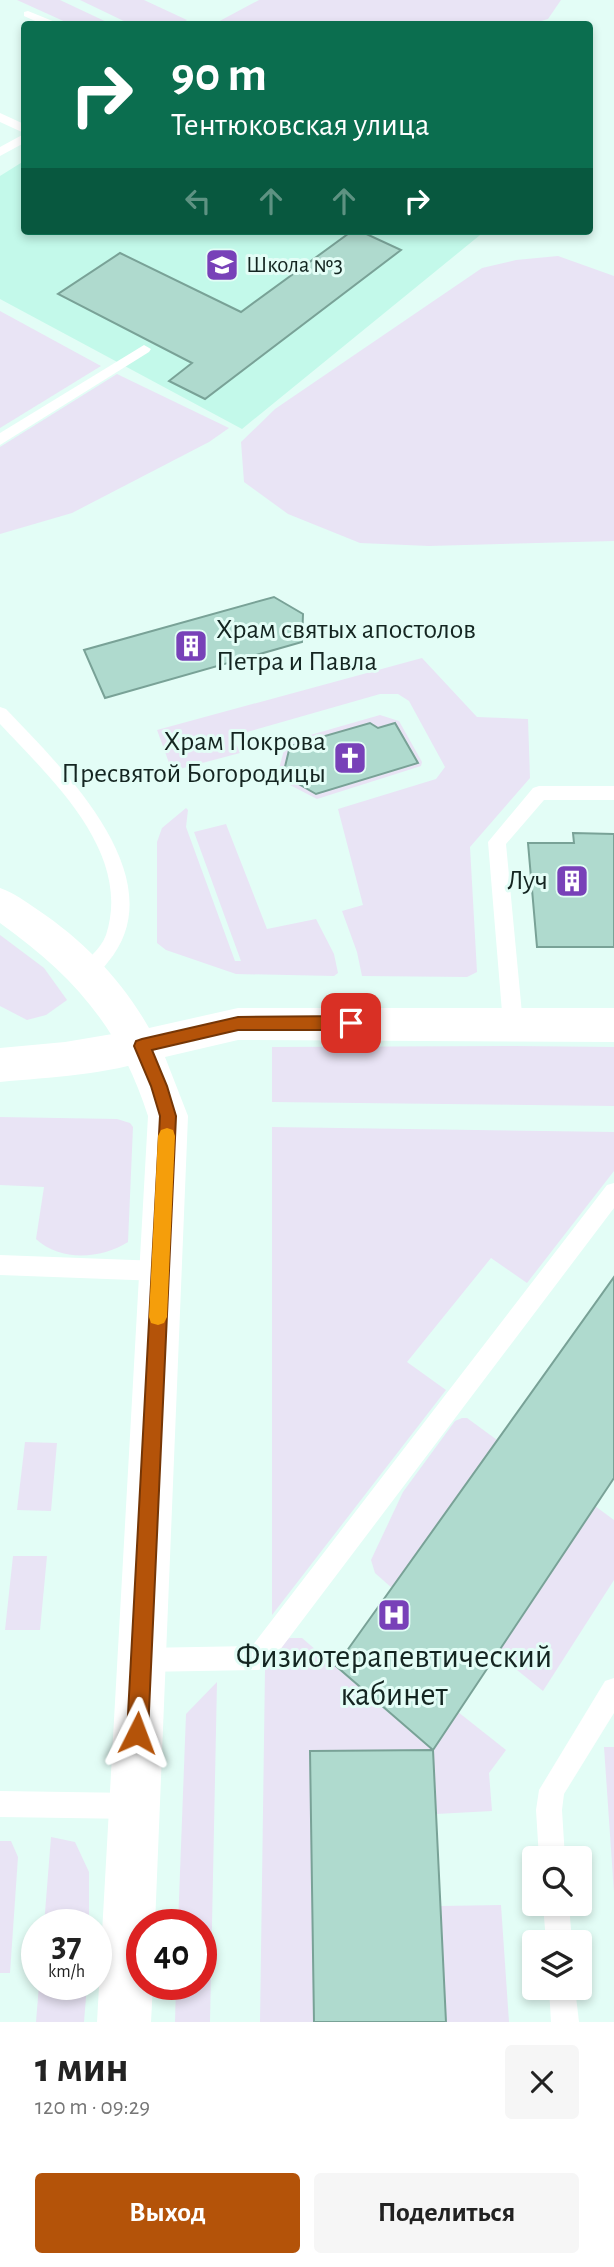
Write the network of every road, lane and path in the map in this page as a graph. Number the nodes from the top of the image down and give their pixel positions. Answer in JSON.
{"nodes":[{"id":1,"x":28,"y":14,"type":"dead end"},
{"id":2,"x":44,"y":21,"type":"edge"},
{"id":3,"x":0,"y":117,"type":"edge"},
{"id":4,"x":21,"y":128,"type":"edge"},
{"id":5,"x":21,"y":140,"type":"edge"},
{"id":6,"x":0,"y":152,"type":"edge"},
{"id":7,"x":144,"y":349,"type":"dead end"},
{"id":8,"x":0,"y":440,"type":"edge"},
{"id":9,"x":0,"y":713,"type":"edge"},
{"id":10,"x":614,"y":793,"type":"edge"},
{"id":11,"x":0,"y":903,"type":"edge"},
{"id":12,"x":86,"y":974,"type":"junction"},
{"id":13,"x":513,"y":1024,"type":"junction"},
{"id":14,"x":614,"y":1025,"type":"edge"},
{"id":15,"x":142,"y":1046,"type":"junction"},
{"id":16,"x":0,"y":1065,"type":"edge"},
{"id":17,"x":614,"y":1192,"type":"edge"},
{"id":18,"x":0,"y":1265,"type":"edge"},
{"id":19,"x":160,"y":1271,"type":"junction"},
{"id":20,"x":141,"y":1660,"type":"junction"},
{"id":21,"x":614,"y":1690,"type":"edge"},
{"id":22,"x":0,"y":1804,"type":"edge"},
{"id":23,"x":134,"y":1806,"type":"junction"},
{"id":24,"x":551,"y":1846,"type":"edge"},
{"id":25,"x":563,"y":2000,"type":"edge"},
{"id":26,"x":124,"y":2022,"type":"edge"},
{"id":27,"x":565,"y":2022,"type":"edge"}],
"edges":[{"from":1,"to":2,"type":"lane"},
{"from":3,"to":4,"type":"lane"},
{"from":5,"to":6,"type":"lane"},
{"from":7,"to":8,"type":"lane"},
{"from":9,"to":12,"type":"lane"},
{"from":10,"to":13,"type":"lane"},
{"from":11,"to":12,"type":"street"},
{"from":12,"to":15,"type":"street"},
{"from":13,"to":14,"type":"street"},
{"from":13,"to":15,"type":"street"},
{"from":15,"to":16,"type":"street"},
{"from":15,"to":19,"type":"street"},
{"from":17,"to":20,"type":"lane"},
{"from":18,"to":19,"type":"lane"},
{"from":19,"to":20,"type":"street"},
{"from":20,"to":23,"type":"street"},
{"from":21,"to":24,"type":"lane"},
{"from":22,"to":23,"type":"lane"},
{"from":23,"to":26,"type":"street"},
{"from":25,"to":27,"type":"lane"}]}
